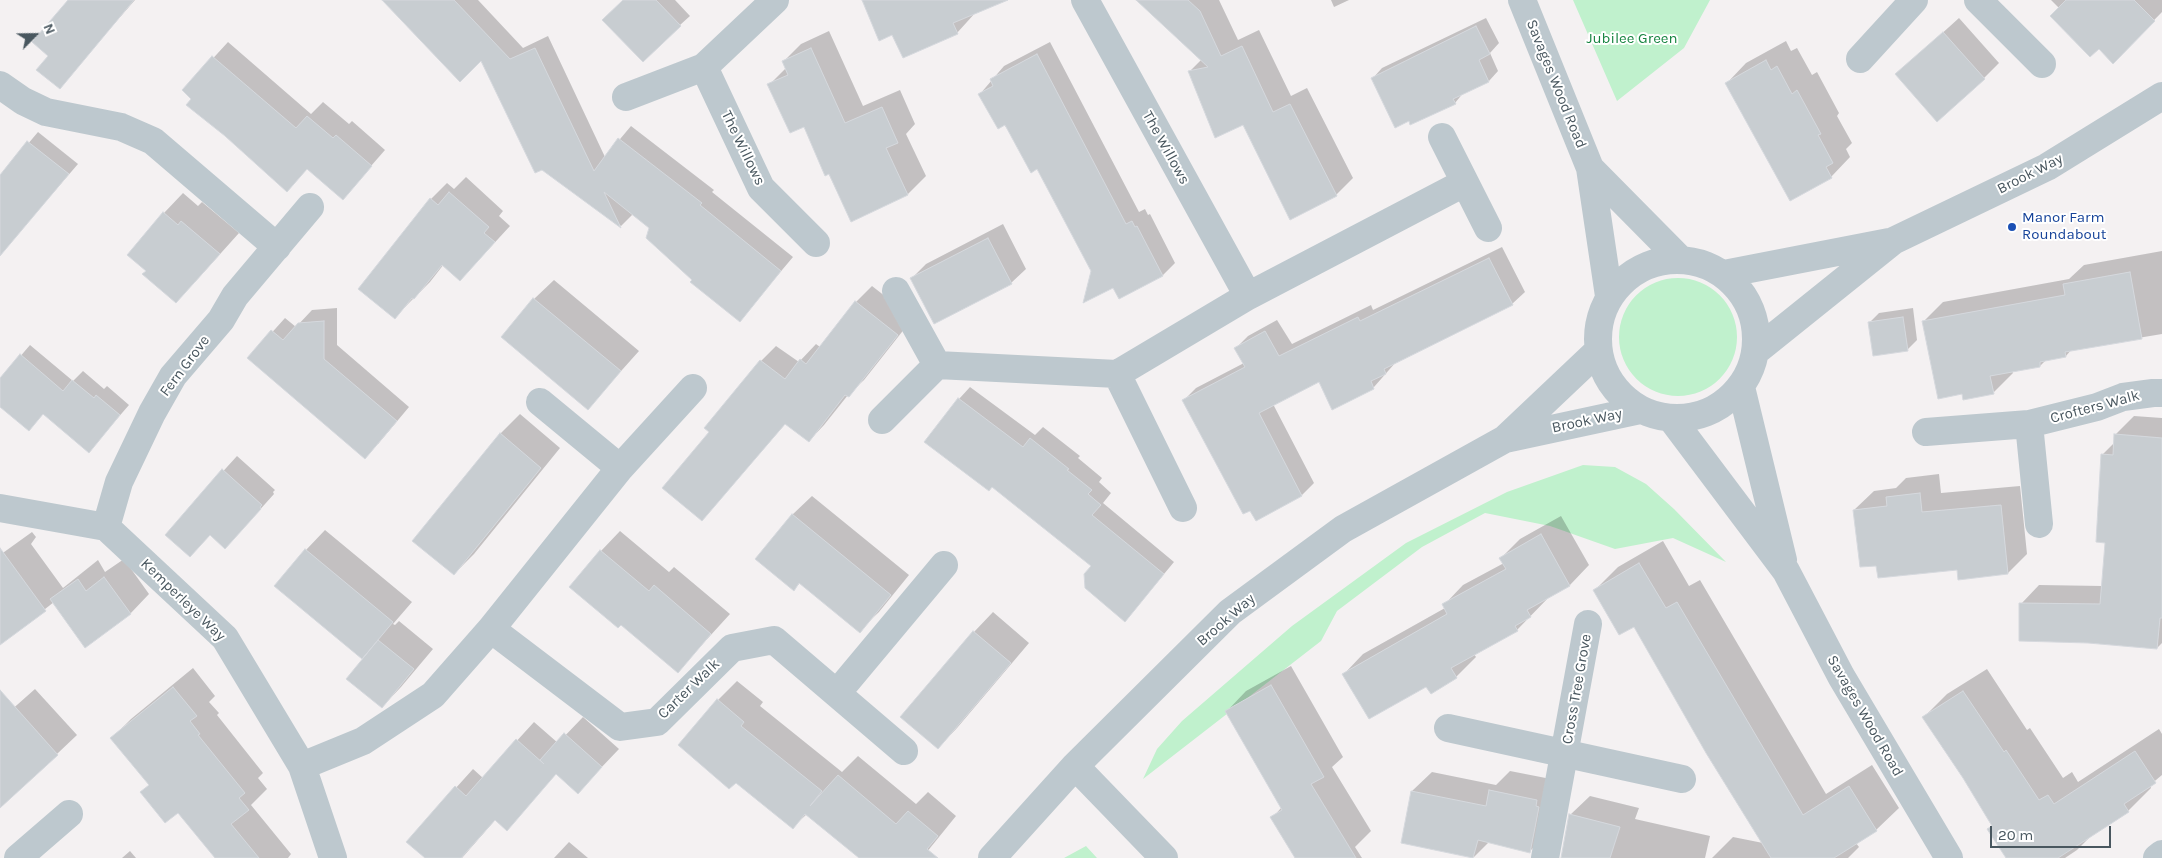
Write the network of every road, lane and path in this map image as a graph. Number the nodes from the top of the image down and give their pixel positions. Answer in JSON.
{"nodes":[{"id":1,"x":775,"y":0,"type":"edge"},
{"id":2,"x":1085,"y":0,"type":"edge"},
{"id":3,"x":1522,"y":0,"type":"edge"},
{"id":4,"x":1914,"y":0,"type":"edge"},
{"id":5,"x":1978,"y":0,"type":"edge"},
{"id":6,"x":1860,"y":59,"type":"dead end"},
{"id":7,"x":2042,"y":64,"type":"dead end"},
{"id":8,"x":704,"y":66,"type":"junction"},
{"id":9,"x":0,"y":85,"type":"edge"},
{"id":10,"x":2162,"y":96,"type":"edge"},
{"id":11,"x":626,"y":97,"type":"dead end"},
{"id":12,"x":1442,"y":137,"type":"dead end"},
{"id":13,"x":1590,"y":168,"type":"junction"},
{"id":14,"x":1464,"y":183,"type":"junction"},
{"id":15,"x":310,"y":207,"type":"dead end"},
{"id":16,"x":1488,"y":228,"type":"dead end"},
{"id":17,"x":1893,"y":241,"type":"junction"},
{"id":18,"x":816,"y":243,"type":"dead end"},
{"id":19,"x":277,"y":246,"type":"junction"},
{"id":20,"x":1679,"y":258,"type":"junction"},
{"id":21,"x":1724,"y":274,"type":"junction"},
{"id":22,"x":896,"y":291,"type":"dead end"},
{"id":23,"x":1248,"y":296,"type":"junction"},
{"id":24,"x":1609,"y":296,"type":"junction"},
{"id":25,"x":1598,"y":351,"type":"junction"},
{"id":26,"x":1756,"y":352,"type":"junction"},
{"id":27,"x":937,"y":365,"type":"junction"},
{"id":28,"x":1117,"y":374,"type":"junction"},
{"id":29,"x":1740,"y":387,"type":"junction"},
{"id":30,"x":693,"y":388,"type":"dead end"},
{"id":31,"x":2162,"y":394,"type":"edge"},
{"id":32,"x":540,"y":402,"type":"dead end"},
{"id":33,"x":1640,"y":410,"type":"junction"},
{"id":34,"x":1671,"y":418,"type":"junction"},
{"id":35,"x":882,"y":420,"type":"dead end"},
{"id":36,"x":2029,"y":424,"type":"junction"},
{"id":37,"x":1926,"y":432,"type":"dead end"},
{"id":38,"x":1505,"y":439,"type":"junction"},
{"id":39,"x":620,"y":468,"type":"junction"},
{"id":40,"x":0,"y":508,"type":"edge"},
{"id":41,"x":1183,"y":508,"type":"dead end"},
{"id":42,"x":2039,"y":524,"type":"dead end"},
{"id":43,"x":106,"y":527,"type":"junction"},
{"id":44,"x":944,"y":565,"type":"dead end"},
{"id":45,"x":1786,"y":571,"type":"junction"},
{"id":46,"x":1588,"y":624,"type":"dead end"},
{"id":47,"x":491,"y":629,"type":"junction"},
{"id":48,"x":837,"y":694,"type":"junction"},
{"id":49,"x":1448,"y":728,"type":"dead end"},
{"id":50,"x":904,"y":751,"type":"dead end"},
{"id":51,"x":1565,"y":753,"type":"junction"},
{"id":52,"x":302,"y":766,"type":"junction"},
{"id":53,"x":1075,"y":766,"type":"junction"},
{"id":54,"x":1682,"y":779,"type":"dead end"},
{"id":55,"x":69,"y":814,"type":"dead end"},
{"id":56,"x":2162,"y":854,"type":"edge"},
{"id":57,"x":18,"y":858,"type":"edge"},
{"id":58,"x":333,"y":858,"type":"edge"},
{"id":59,"x":992,"y":858,"type":"edge"},
{"id":60,"x":1164,"y":858,"type":"edge"},
{"id":61,"x":1545,"y":858,"type":"edge"},
{"id":62,"x":1949,"y":858,"type":"edge"},
{"id":63,"x":2157,"y":858,"type":"edge"}],
"edges":[{"from":1,"to":8,"type":"street"},
{"from":2,"to":23,"type":"street","name":"The Willows"},
{"from":3,"to":13,"type":"street","name":"Savages Wood Road"},
{"from":4,"to":6,"type":"street"},
{"from":5,"to":7,"type":"street"},
{"from":8,"to":11,"type":"street"},
{"from":8,"to":18,"type":"street","name":"The Willows"},
{"from":9,"to":19,"type":"street"},
{"from":10,"to":17,"type":"street","name":"Brook Way"},
{"from":12,"to":14,"type":"street"},
{"from":13,"to":20,"type":"street","name":"Savages Wood Road"},
{"from":13,"to":24,"type":"street","name":"Savages Wood Road"},
{"from":14,"to":16,"type":"street"},
{"from":14,"to":23,"type":"street"},
{"from":15,"to":19,"type":"street","name":"Fern Grove"},
{"from":17,"to":21,"type":"street","name":"Brook Way"},
{"from":17,"to":26,"type":"street","name":"Brook Way"},
{"from":19,"to":43,"type":"street","name":"Fern Grove"},
{"from":20,"to":21,"type":"street"},
{"from":20,"to":24,"type":"street"},
{"from":21,"to":26,"type":"street"},
{"from":22,"to":27,"type":"street"},
{"from":23,"to":28,"type":"street"},
{"from":24,"to":25,"type":"street"},
{"from":25,"to":33,"type":"street"},
{"from":25,"to":38,"type":"street","name":"Brook Way"},
{"from":26,"to":29,"type":"street"},
{"from":27,"to":28,"type":"street"},
{"from":27,"to":35,"type":"street"},
{"from":28,"to":41,"type":"street"},
{"from":29,"to":34,"type":"street"},
{"from":29,"to":45,"type":"street","name":"Savages Wood Road"},
{"from":30,"to":39,"type":"street"},
{"from":31,"to":36,"type":"street","name":"Crofters Walk"},
{"from":32,"to":39,"type":"street"},
{"from":33,"to":34,"type":"street"},
{"from":33,"to":38,"type":"street","name":"Brook Way"},
{"from":34,"to":45,"type":"street","name":"Savages Wood Road"},
{"from":36,"to":37,"type":"street","name":"Crofters Walk"},
{"from":36,"to":42,"type":"street"},
{"from":38,"to":53,"type":"street","name":"Brook Way"},
{"from":39,"to":47,"type":"street"},
{"from":40,"to":43,"type":"street"},
{"from":43,"to":52,"type":"street","name":"Kemperleye Way"},
{"from":44,"to":48,"type":"street"},
{"from":45,"to":62,"type":"street","name":"Savages Wood Road"},
{"from":46,"to":51,"type":"street","name":"Cross Tree Grove"},
{"from":47,"to":48,"type":"street","name":"Carter Walk"},
{"from":47,"to":52,"type":"street"},
{"from":48,"to":50,"type":"street","name":"Carter Walk"},
{"from":49,"to":51,"type":"street","name":"Cross Tree Grove"},
{"from":51,"to":54,"type":"street","name":"Cross Tree Grove"},
{"from":51,"to":61,"type":"street","name":"Cross Tree Grove"},
{"from":52,"to":58,"type":"street","name":"Kemperleye Way"},
{"from":53,"to":59,"type":"street","name":"Brook Way"},
{"from":53,"to":60,"type":"street"},
{"from":55,"to":57,"type":"street"},
{"from":56,"to":63,"type":"street"}]}
